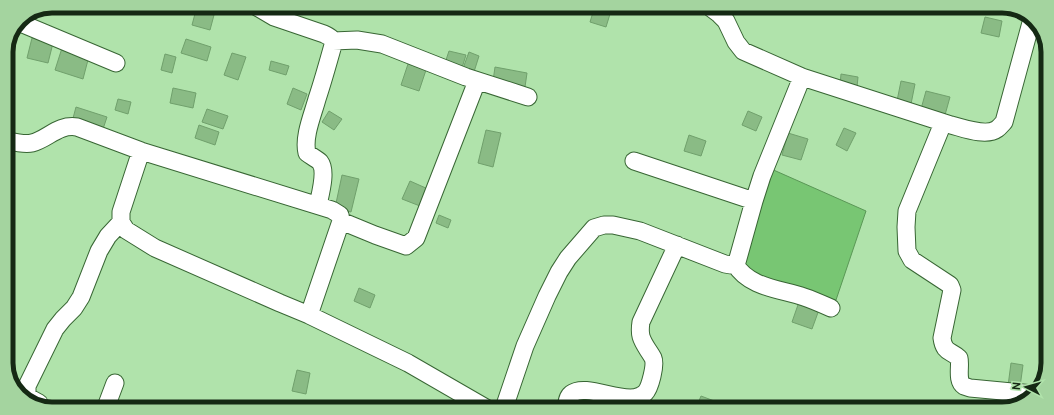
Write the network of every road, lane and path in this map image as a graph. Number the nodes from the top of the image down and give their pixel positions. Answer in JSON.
{"nodes":[{"id":1,"x":268,"y":13,"type":"edge"},
{"id":2,"x":718,"y":13,"type":"edge"},
{"id":3,"x":24,"y":24,"type":"edge"},
{"id":4,"x":1030,"y":25,"type":"edge"},
{"id":5,"x":333,"y":41,"type":"junction"},
{"id":6,"x":116,"y":63,"type":"dead end"},
{"id":7,"x":802,"y":77,"type":"junction"},
{"id":8,"x":477,"y":81,"type":"junction"},
{"id":9,"x":528,"y":97,"type":"dead end"},
{"id":10,"x":943,"y":123,"type":"junction"},
{"id":11,"x":13,"y":142,"type":"edge"},
{"id":12,"x":141,"y":151,"type":"junction"},
{"id":13,"x":634,"y":161,"type":"dead end"},
{"id":14,"x":754,"y":202,"type":"junction"},
{"id":15,"x":318,"y":205,"type":"junction"},
{"id":16,"x":341,"y":221,"type":"junction"},
{"id":17,"x":121,"y":222,"type":"junction"},
{"id":18,"x":677,"y":245,"type":"junction"},
{"id":19,"x":735,"y":264,"type":"junction"},
{"id":20,"x":831,"y":308,"type":"dead end"},
{"id":21,"x":309,"y":314,"type":"junction"},
{"id":22,"x":115,"y":383,"type":"dead end"},
{"id":23,"x":27,"y":393,"type":"edge"},
{"id":24,"x":1026,"y":393,"type":"edge"},
{"id":25,"x":108,"y":402,"type":"edge"},
{"id":26,"x":476,"y":402,"type":"edge"},
{"id":27,"x":506,"y":402,"type":"edge"},
{"id":28,"x":567,"y":402,"type":"edge"}],
"edges":[{"from":1,"to":5,"type":"street"},
{"from":2,"to":7,"type":"street"},
{"from":3,"to":6,"type":"street"},
{"from":4,"to":10,"type":"street"},
{"from":5,"to":8,"type":"street"},
{"from":5,"to":15,"type":"street"},
{"from":7,"to":10,"type":"street"},
{"from":7,"to":14,"type":"street"},
{"from":8,"to":9,"type":"street"},
{"from":8,"to":16,"type":"street"},
{"from":10,"to":24,"type":"street"},
{"from":11,"to":12,"type":"street"},
{"from":12,"to":15,"type":"street"},
{"from":12,"to":17,"type":"street"},
{"from":13,"to":14,"type":"street"},
{"from":14,"to":19,"type":"street"},
{"from":15,"to":16,"type":"street"},
{"from":16,"to":21,"type":"street"},
{"from":17,"to":21,"type":"street"},
{"from":17,"to":23,"type":"street"},
{"from":18,"to":19,"type":"street"},
{"from":18,"to":27,"type":"street"},
{"from":18,"to":28,"type":"street"},
{"from":19,"to":20,"type":"street"},
{"from":21,"to":26,"type":"street"},
{"from":22,"to":25,"type":"street"}]}
